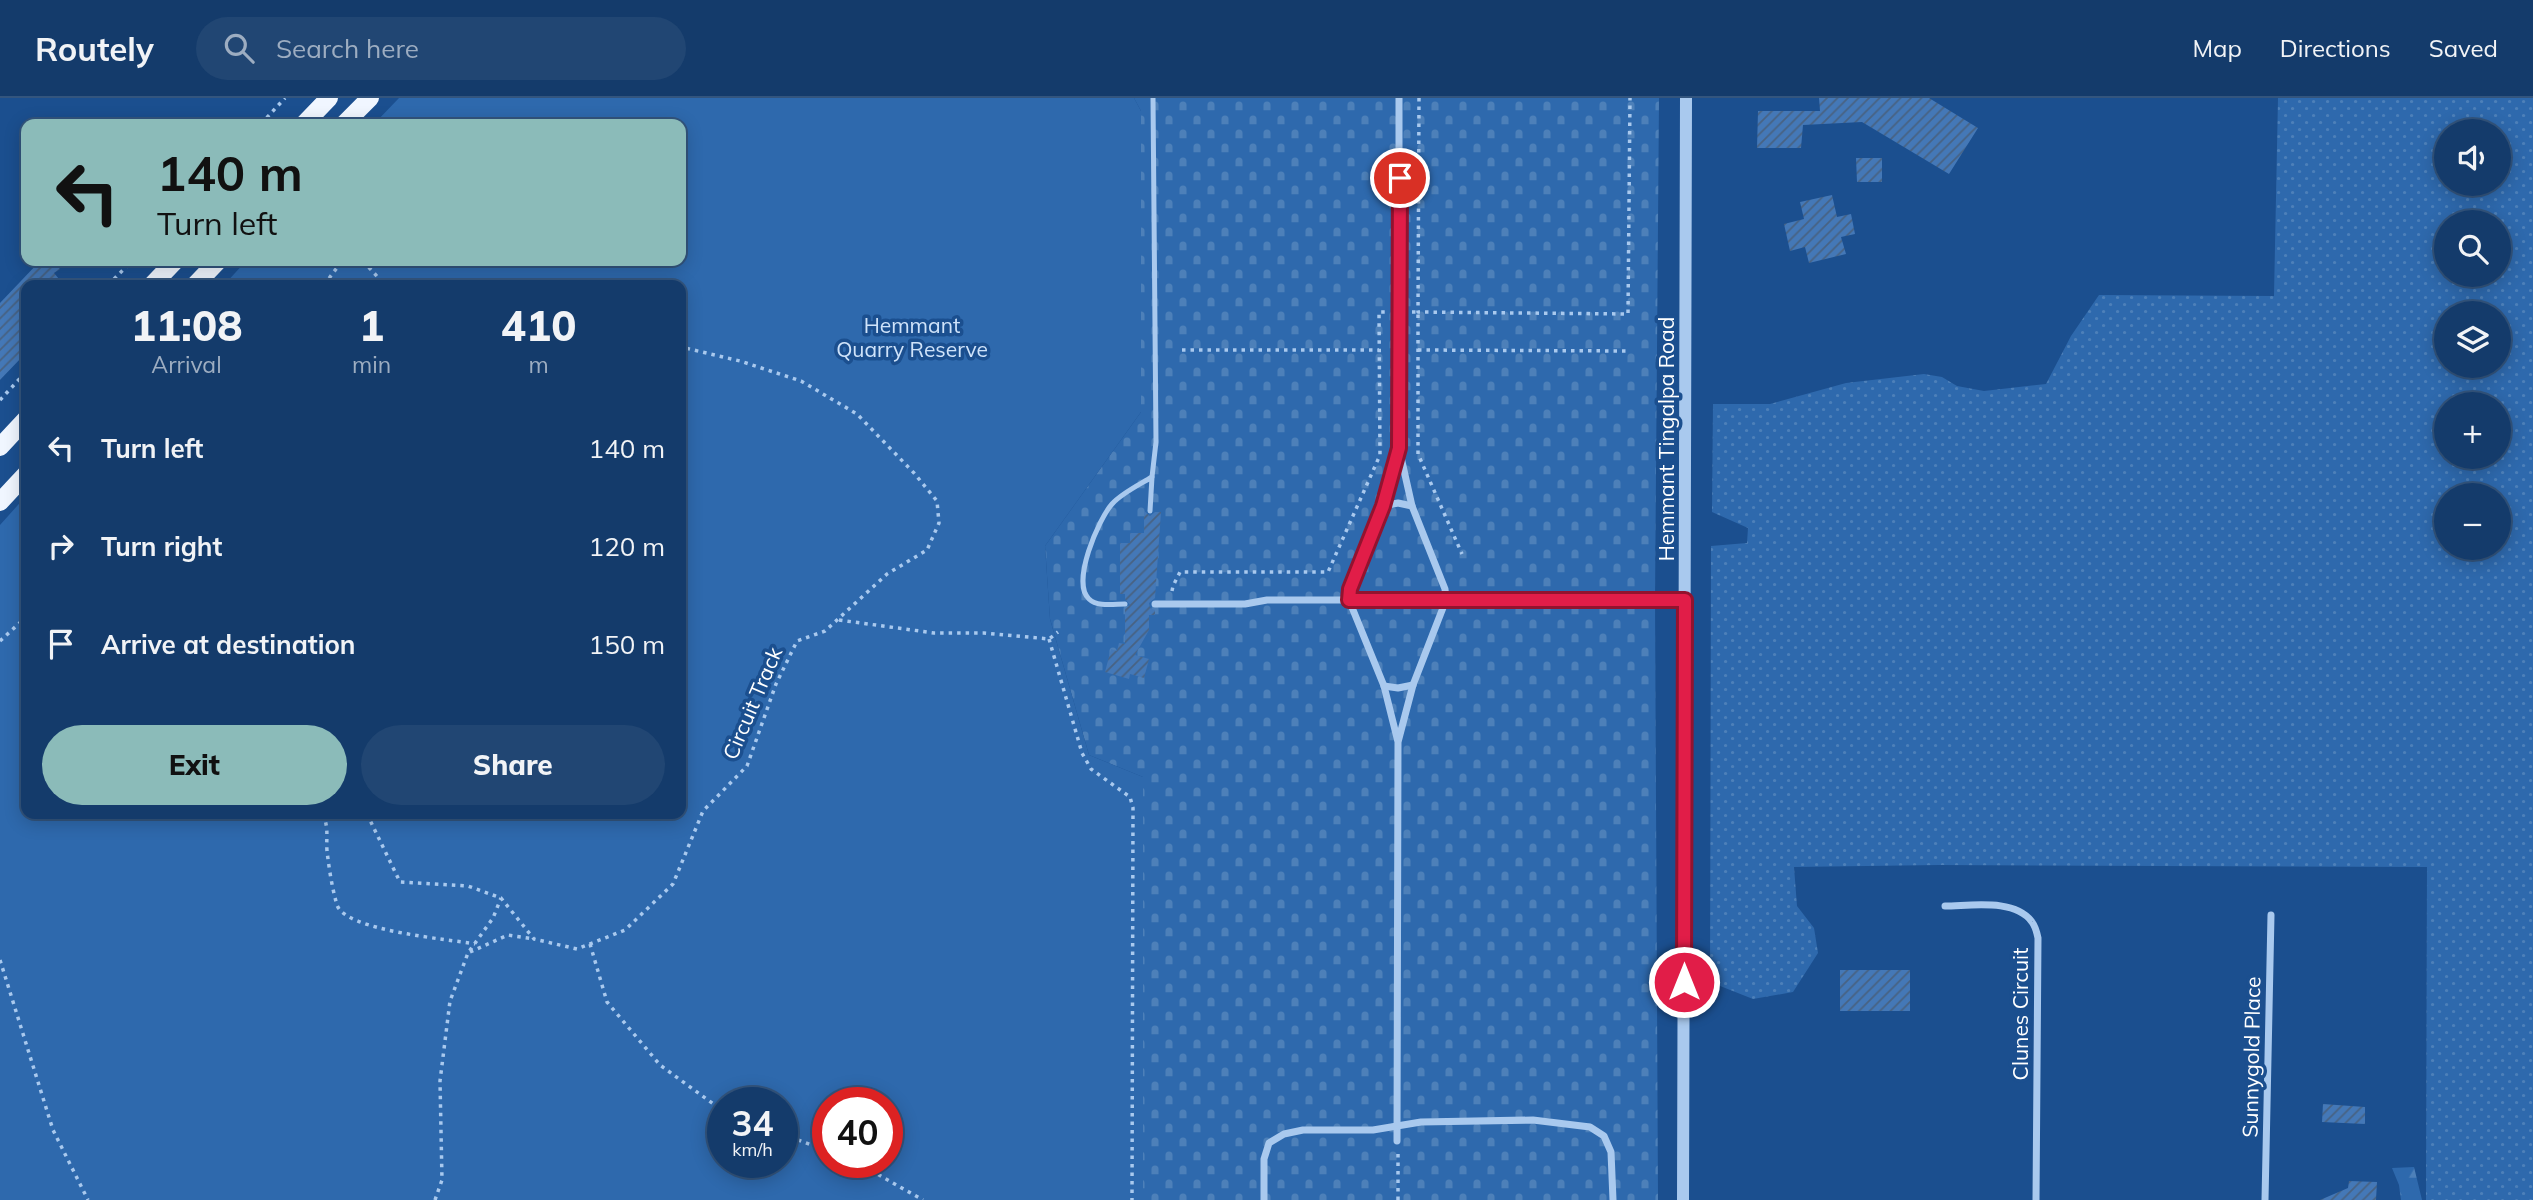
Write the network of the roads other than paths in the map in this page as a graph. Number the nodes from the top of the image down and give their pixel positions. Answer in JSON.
{"nodes":[{"id":1,"x":329,"y":98,"type":"edge"},
{"id":2,"x":369,"y":98,"type":"edge"},
{"id":3,"x":1153,"y":98,"type":"edge"},
{"id":4,"x":1399,"y":98,"type":"edge"},
{"id":5,"x":1686,"y":98,"type":"edge"},
{"id":6,"x":309,"y":119,"type":"edge"},
{"id":7,"x":350,"y":119,"type":"edge"},
{"id":8,"x":170,"y":266,"type":"edge"},
{"id":9,"x":213,"y":266,"type":"edge"},
{"id":10,"x":157,"y":280,"type":"edge"},
{"id":11,"x":200,"y":280,"type":"edge"},
{"id":12,"x":21,"y":424,"type":"edge"},
{"id":13,"x":0,"y":447,"type":"edge"},
{"id":14,"x":1399,"y":448,"type":"junction"},
{"id":15,"x":1152,"y":477,"type":"junction"},
{"id":16,"x":21,"y":479,"type":"edge"},
{"id":17,"x":0,"y":502,"type":"edge"},
{"id":18,"x":1383,"y":506,"type":"junction"},
{"id":19,"x":1412,"y":506,"type":"junction"},
{"id":20,"x":1150,"y":511,"type":"dead end"},
{"id":21,"x":1349,"y":600,"type":"junction"},
{"id":22,"x":1446,"y":600,"type":"junction"},
{"id":23,"x":1685,"y":600,"type":"junction"},
{"id":24,"x":1125,"y":604,"type":"dead end"},
{"id":25,"x":1155,"y":604,"type":"dead end"},
{"id":26,"x":1413,"y":685,"type":"junction"},
{"id":27,"x":1384,"y":686,"type":"junction"},
{"id":28,"x":1398,"y":742,"type":"junction"},
{"id":29,"x":1945,"y":906,"type":"dead end"},
{"id":30,"x":2271,"y":915,"type":"dead end"},
{"id":31,"x":1397,"y":1126,"type":"junction"},
{"id":32,"x":1397,"y":1141,"type":"road end"},
{"id":33,"x":1264,"y":1200,"type":"edge"},
{"id":34,"x":1613,"y":1200,"type":"edge"},
{"id":35,"x":1683,"y":1200,"type":"edge"},
{"id":36,"x":2036,"y":1200,"type":"edge"},
{"id":37,"x":2265,"y":1200,"type":"edge"}],
"edges":[{"from":1,"to":6,"type":"main road"},
{"from":2,"to":7,"type":"main road"},
{"from":3,"to":15,"type":"lane"},
{"from":4,"to":14,"type":"street"},
{"from":5,"to":23,"type":"street","name":"Hemmant Tingalpa Road"},
{"from":8,"to":10,"type":"main road"},
{"from":9,"to":11,"type":"main road"},
{"from":12,"to":13,"type":"main road"},
{"from":14,"to":18,"type":"street"},
{"from":14,"to":19,"type":"street"},
{"from":15,"to":20,"type":"lane"},
{"from":15,"to":24,"type":"lane"},
{"from":16,"to":17,"type":"main road"},
{"from":18,"to":19,"type":"street"},
{"from":18,"to":21,"type":"street"},
{"from":19,"to":22,"type":"street"},
{"from":21,"to":22,"type":"street"},
{"from":21,"to":25,"type":"street"},
{"from":21,"to":27,"type":"street"},
{"from":22,"to":23,"type":"street"},
{"from":22,"to":26,"type":"street"},
{"from":23,"to":35,"type":"street","name":"Hemmant Tingalpa Road"},
{"from":26,"to":27,"type":"street"},
{"from":26,"to":28,"type":"street"},
{"from":27,"to":28,"type":"street"},
{"from":28,"to":31,"type":"street"},
{"from":29,"to":36,"type":"street","name":"Clunes Circuit"},
{"from":30,"to":37,"type":"street","name":"Sunnygold Place"},
{"from":31,"to":32,"type":"street"},
{"from":31,"to":33,"type":"street"},
{"from":31,"to":34,"type":"street"}]}
